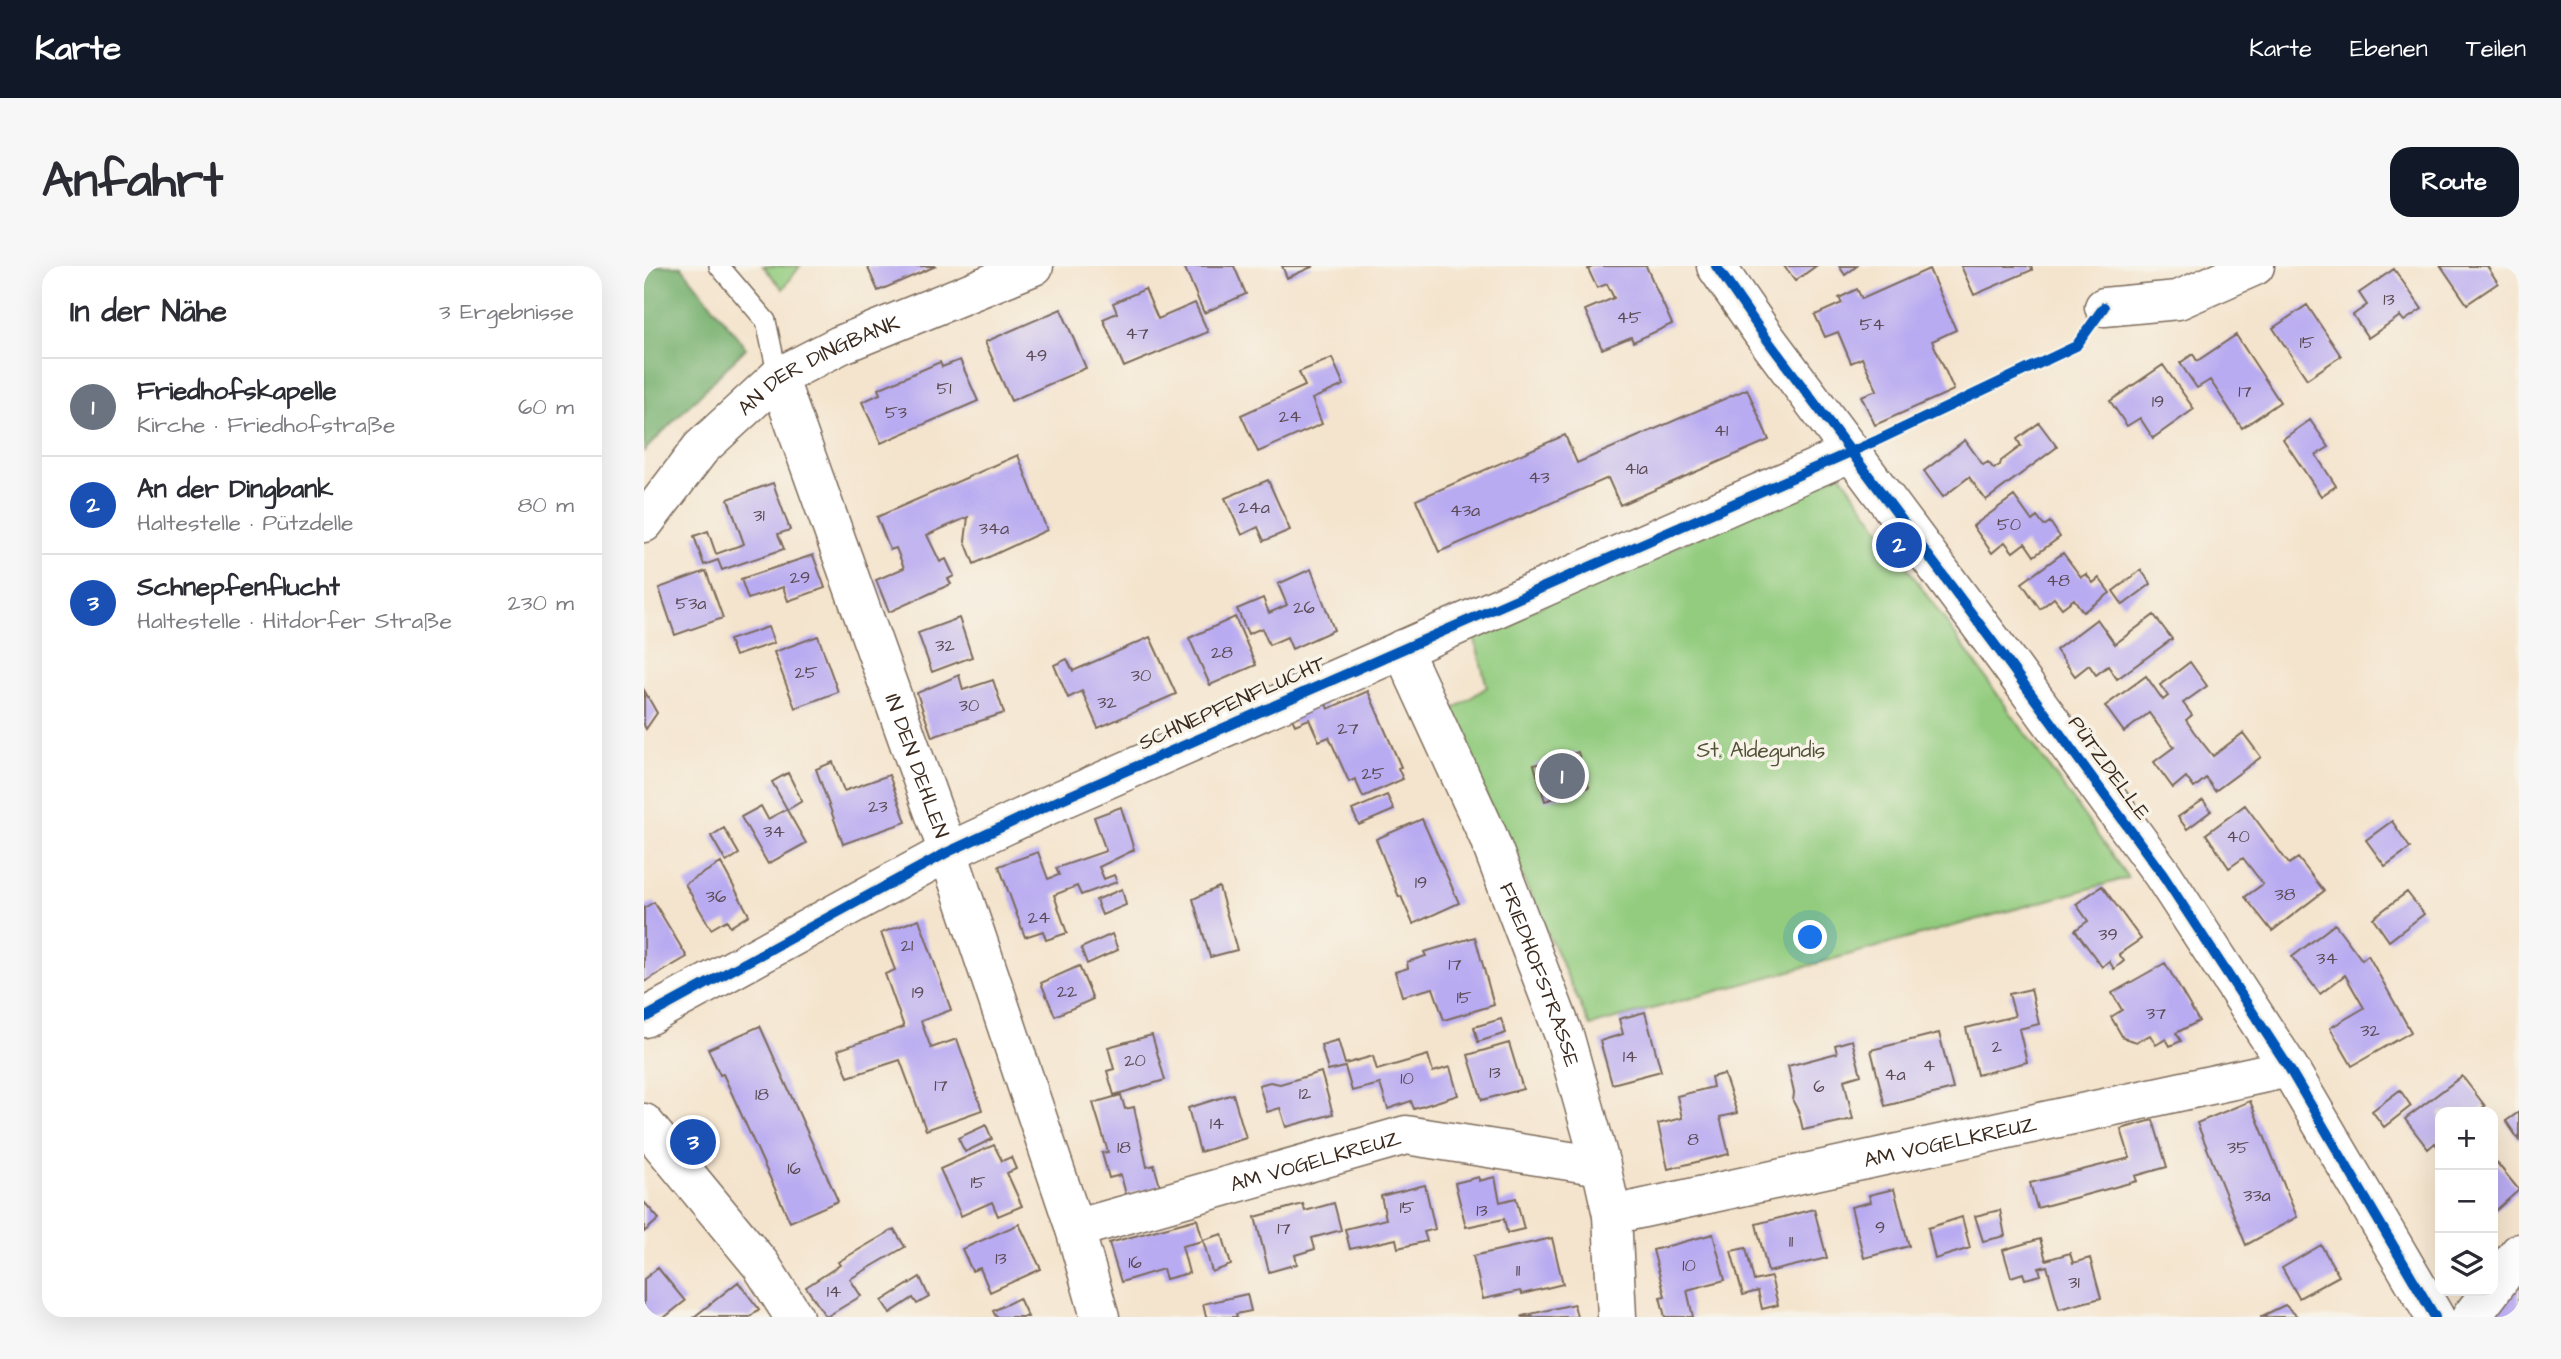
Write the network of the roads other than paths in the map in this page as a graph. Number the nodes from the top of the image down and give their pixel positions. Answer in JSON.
{"nodes":[{"id":1,"x":719,"y":266,"type":"edge"},
{"id":2,"x":1034,"y":266,"type":"edge"},
{"id":3,"x":1716,"y":266,"type":"edge"},
{"id":4,"x":2255,"y":266,"type":"edge"},
{"id":5,"x":2104,"y":306,"type":"dead end"},
{"id":6,"x":778,"y":377,"type":"junction"},
{"id":7,"x":1850,"y":453,"type":"junction"},
{"id":8,"x":644,"y":523,"type":"edge"},
{"id":9,"x":1402,"y":649,"type":"junction"},
{"id":10,"x":948,"y":852,"type":"junction"},
{"id":11,"x":644,"y":1017,"type":"edge"},
{"id":12,"x":2289,"y":1068,"type":"junction"},
{"id":13,"x":644,"y":1123,"type":"edge"},
{"id":14,"x":1601,"y":1166,"type":"junction"},
{"id":15,"x":1612,"y":1215,"type":"junction"},
{"id":16,"x":1075,"y":1229,"type":"junction"},
{"id":17,"x":2519,"y":1253,"type":"edge"},
{"id":18,"x":2498,"y":1281,"type":"edge"},
{"id":19,"x":2487,"y":1296,"type":"edge"},
{"id":20,"x":794,"y":1317,"type":"edge"},
{"id":21,"x":1100,"y":1317,"type":"edge"},
{"id":22,"x":1617,"y":1317,"type":"edge"},
{"id":23,"x":2435,"y":1317,"type":"edge"},
{"id":24,"x":2471,"y":1317,"type":"edge"}],
"edges":[{"from":1,"to":6,"type":"lane"},
{"from":2,"to":6,"type":"street","name":"AN DER DINGBANK"},
{"from":3,"to":7,"type":"street","name":"PÜTZDELLE"},
{"from":4,"to":5,"type":"street"},
{"from":6,"to":8,"type":"street","name":"AN DER DINGBANK"},
{"from":6,"to":10,"type":"street","name":"IN DEN DEHLEN"},
{"from":7,"to":9,"type":"street","name":"SCHNEPFENFLUCHT"},
{"from":7,"to":12,"type":"street","name":"PÜTZDELLE"},
{"from":9,"to":10,"type":"street","name":"SCHNEPFENFLUCHT"},
{"from":9,"to":14,"type":"street","name":"FRIEDHOFSTRASSE"},
{"from":10,"to":11,"type":"street","name":"SCHNEPFENFLUCHT"},
{"from":10,"to":16,"type":"street","name":"IN DEN DEHLEN"},
{"from":12,"to":15,"type":"street","name":"AM VOGELKREUZ"},
{"from":12,"to":23,"type":"street","name":"PÜTZDELLE"},
{"from":13,"to":20,"type":"street"},
{"from":14,"to":15,"type":"street","name":"FRIEDHOFSTRASSE"},
{"from":14,"to":16,"type":"street","name":"AM VOGELKREUZ"},
{"from":15,"to":22,"type":"street","name":"FRIEDHOFSTRASSE"},
{"from":16,"to":21,"type":"street","name":"IN DEN DEHLEN"},
{"from":17,"to":18,"type":"street"},
{"from":19,"to":24,"type":"street"}]}
